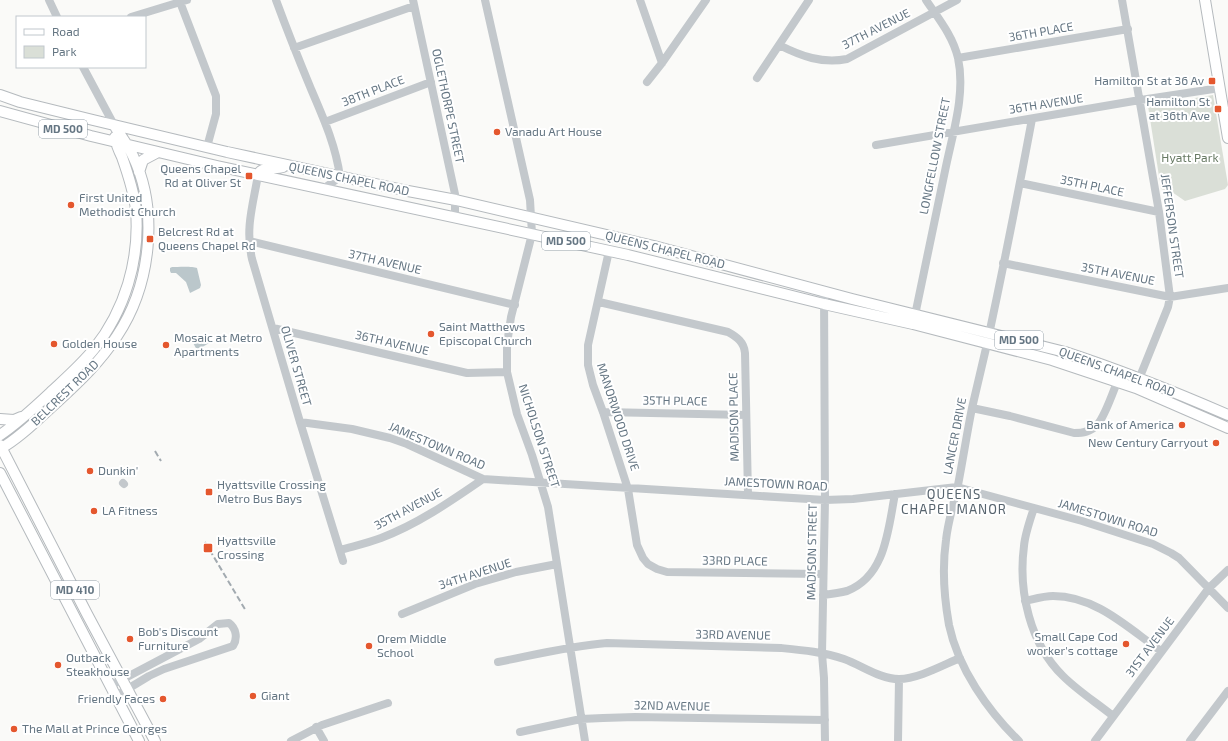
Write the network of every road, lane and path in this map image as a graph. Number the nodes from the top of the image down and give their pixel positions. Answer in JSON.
{"nodes":[{"id":1,"x":49,"y":0,"type":"edge"},
{"id":2,"x":276,"y":0,"type":"edge"},
{"id":3,"x":485,"y":0,"type":"edge"},
{"id":4,"x":640,"y":0,"type":"edge"},
{"id":5,"x":706,"y":0,"type":"edge"},
{"id":6,"x":809,"y":0,"type":"edge"},
{"id":7,"x":926,"y":0,"type":"edge"},
{"id":8,"x":957,"y":0,"type":"edge"},
{"id":9,"x":1122,"y":0,"type":"edge"},
{"id":10,"x":1204,"y":0,"type":"edge"},
{"id":11,"x":184,"y":1,"type":"edge"},
{"id":12,"x":414,"y":3,"type":"edge"},
{"id":13,"x":934,"y":13,"type":"junction"},
{"id":14,"x":57,"y":16,"type":"edge"},
{"id":15,"x":134,"y":16,"type":"edge"},
{"id":16,"x":1128,"y":29,"type":"junction"},
{"id":17,"x":779,"y":45,"type":"junction"},
{"id":18,"x":294,"y":48,"type":"junction"},
{"id":19,"x":958,"y":58,"type":"junction"},
{"id":20,"x":662,"y":63,"type":"junction"},
{"id":21,"x":84,"y":68,"type":"edge"},
{"id":22,"x":757,"y":78,"type":"dead end"},
{"id":23,"x":431,"y":82,"type":"junction"},
{"id":24,"x":647,"y":82,"type":"dead end"},
{"id":25,"x":1220,"y":88,"type":"junction"},
{"id":26,"x":0,"y":95,"type":"edge"},
{"id":27,"x":1140,"y":100,"type":"junction"},
{"id":28,"x":0,"y":111,"type":"edge"},
{"id":29,"x":1032,"y":119,"type":"junction"},
{"id":30,"x":325,"y":122,"type":"junction"},
{"id":31,"x":114,"y":125,"type":"junction"},
{"id":32,"x":953,"y":131,"type":"junction"},
{"id":33,"x":1228,"y":138,"type":"edge"},
{"id":34,"x":116,"y":142,"type":"junction"},
{"id":35,"x":127,"y":145,"type":"junction"},
{"id":36,"x":876,"y":145,"type":"dead end"},
{"id":37,"x":207,"y":147,"type":"junction"},
{"id":38,"x":158,"y":152,"type":"junction"},
{"id":39,"x":287,"y":165,"type":"junction"},
{"id":40,"x":139,"y":172,"type":"junction"},
{"id":41,"x":258,"y":175,"type":"junction"},
{"id":42,"x":340,"y":177,"type":"junction"},
{"id":43,"x":1020,"y":183,"type":"junction"},
{"id":44,"x":323,"y":190,"type":"junction"},
{"id":45,"x":456,"y":200,"type":"junction"},
{"id":46,"x":1159,"y":212,"type":"junction"},
{"id":47,"x":148,"y":218,"type":"junction"},
{"id":48,"x":455,"y":218,"type":"junction"},
{"id":49,"x":532,"y":218,"type":"junction"},
{"id":50,"x":136,"y":234,"type":"junction"},
{"id":51,"x":532,"y":234,"type":"junction"},
{"id":52,"x":250,"y":241,"type":"junction"},
{"id":53,"x":609,"y":251,"type":"junction"},
{"id":54,"x":1003,"y":263,"type":"junction"},
{"id":55,"x":1228,"y":288,"type":"edge"},
{"id":56,"x":824,"y":291,"type":"junction"},
{"id":57,"x":1170,"y":296,"type":"junction"},
{"id":58,"x":599,"y":302,"type":"junction"},
{"id":59,"x":824,"y":304,"type":"junction"},
{"id":60,"x":515,"y":305,"type":"junction"},
{"id":61,"x":914,"y":319,"type":"junction"},
{"id":62,"x":273,"y":328,"type":"junction"},
{"id":63,"x":989,"y":333,"type":"junction"},
{"id":64,"x":987,"y":344,"type":"junction"},
{"id":65,"x":507,"y":372,"type":"junction"},
{"id":66,"x":1119,"y":377,"type":"junction"},
{"id":67,"x":1139,"y":379,"type":"junction"},
{"id":68,"x":972,"y":408,"type":"junction"},
{"id":69,"x":603,"y":412,"type":"junction"},
{"id":70,"x":25,"y":415,"type":"junction"},
{"id":71,"x":746,"y":415,"type":"junction"},
{"id":72,"x":1228,"y":415,"type":"edge"},
{"id":73,"x":0,"y":419,"type":"edge"},
{"id":74,"x":300,"y":422,"type":"junction"},
{"id":75,"x":1228,"y":428,"type":"edge"},
{"id":76,"x":0,"y":435,"type":"edge"},
{"id":77,"x":1,"y":448,"type":"edge"},
{"id":78,"x":0,"y":473,"type":"edge"},
{"id":79,"x":483,"y":479,"type":"junction"},
{"id":80,"x":541,"y":483,"type":"junction"},
{"id":81,"x":957,"y":487,"type":"junction"},
{"id":82,"x":628,"y":489,"type":"junction"},
{"id":83,"x":894,"y":494,"type":"junction"},
{"id":84,"x":748,"y":495,"type":"junction"},
{"id":85,"x":825,"y":500,"type":"junction"},
{"id":86,"x":1034,"y":508,"type":"junction"},
{"id":87,"x":340,"y":550,"type":"junction"},
{"id":88,"x":343,"y":561,"type":"dead end"},
{"id":89,"x":557,"y":564,"type":"junction"},
{"id":90,"x":648,"y":564,"type":"joint"},
{"id":91,"x":1228,"y":570,"type":"edge"},
{"id":92,"x":823,"y":574,"type":"junction"},
{"id":93,"x":1209,"y":588,"type":"junction"},
{"id":94,"x":823,"y":595,"type":"junction"},
{"id":95,"x":1025,"y":601,"type":"junction"},
{"id":96,"x":1228,"y":608,"type":"edge"},
{"id":97,"x":402,"y":614,"type":"dead end"},
{"id":98,"x":570,"y":648,"type":"junction"},
{"id":99,"x":1161,"y":652,"type":"junction"},
{"id":100,"x":822,"y":654,"type":"junction"},
{"id":101,"x":960,"y":658,"type":"junction"},
{"id":102,"x":498,"y":662,"type":"dead end"},
{"id":103,"x":123,"y":679,"type":"junction"},
{"id":104,"x":899,"y":679,"type":"junction"},
{"id":105,"x":110,"y":686,"type":"junction"},
{"id":106,"x":128,"y":689,"type":"junction"},
{"id":107,"x":1228,"y":691,"type":"edge"},
{"id":108,"x":116,"y":696,"type":"junction"},
{"id":109,"x":388,"y":704,"type":"dead end"},
{"id":110,"x":1113,"y":716,"type":"junction"},
{"id":111,"x":581,"y":719,"type":"junction"},
{"id":112,"x":825,"y":720,"type":"junction"},
{"id":113,"x":316,"y":727,"type":"junction"},
{"id":114,"x":520,"y":732,"type":"dead end"},
{"id":115,"x":139,"y":741,"type":"edge"},
{"id":116,"x":155,"y":741,"type":"edge"},
{"id":117,"x":290,"y":741,"type":"edge"},
{"id":118,"x":324,"y":741,"type":"edge"},
{"id":119,"x":585,"y":741,"type":"edge"},
{"id":120,"x":825,"y":741,"type":"edge"},
{"id":121,"x":898,"y":741,"type":"edge"},
{"id":122,"x":1019,"y":741,"type":"edge"},
{"id":123,"x":1095,"y":741,"type":"edge"},
{"id":124,"x":1190,"y":741,"type":"edge"}],
"edges":[{"from":1,"to":14,"type":"street"},
{"from":2,"to":18,"type":"street"},
{"from":3,"to":49,"type":"street","name":"NICHOLSON STREET"},
{"from":4,"to":20,"type":"street"},
{"from":5,"to":20,"type":"street"},
{"from":6,"to":17,"type":"street"},
{"from":7,"to":13,"type":"street","name":"LONGFELLOW STREET"},
{"from":8,"to":13,"type":"street","name":"37TH AVENUE"},
{"from":9,"to":16,"type":"street","name":"JEFFERSON STREET"},
{"from":10,"to":25,"type":"main road"},
{"from":11,"to":15,"type":"street"},
{"from":11,"to":37,"type":"street"},
{"from":12,"to":18,"type":"street"},
{"from":12,"to":23,"type":"street","name":"OGLETHORPE STREET"},
{"from":13,"to":17,"type":"street","name":"37TH AVENUE"},
{"from":13,"to":19,"type":"street","name":"LONGFELLOW STREET"},
{"from":16,"to":19,"type":"street","name":"36TH PLACE"},
{"from":16,"to":27,"type":"street","name":"JEFFERSON STREET"},
{"from":17,"to":22,"type":"street"},
{"from":18,"to":30,"type":"street"},
{"from":19,"to":32,"type":"street","name":"LONGFELLOW STREET"},
{"from":20,"to":24,"type":"street"},
{"from":21,"to":31,"type":"street"},
{"from":23,"to":30,"type":"street","name":"38TH PLACE"},
{"from":23,"to":45,"type":"street","name":"OGLETHORPE STREET"},
{"from":25,"to":27,"type":"street","name":"36TH AVENUE"},
{"from":25,"to":33,"type":"main road"},
{"from":26,"to":31,"type":"main road","name":"QUEENS CHAPEL ROAD","number":"MD 500"},
{"from":27,"to":29,"type":"street","name":"36TH AVENUE"},
{"from":27,"to":46,"type":"street","name":"JEFFERSON STREET"},
{"from":28,"to":34,"type":"main road","name":"QUEENS CHAPEL ROAD","number":"MD 500"},
{"from":29,"to":32,"type":"street","name":"36TH AVENUE"},
{"from":29,"to":43,"type":"street","name":"LANCER DRIVE"},
{"from":30,"to":42,"type":"street"},
{"from":31,"to":34,"type":"main road","name":"BELCREST ROAD"},
{"from":31,"to":35,"type":"main road","name":"BELCREST ROAD"},
{"from":31,"to":37,"type":"main road","name":"QUEENS CHAPEL ROAD","number":"MD 500"},
{"from":32,"to":36,"type":"street","name":"36TH AVENUE"},
{"from":32,"to":61,"type":"street","name":"LONGFELLOW STREET"},
{"from":34,"to":35,"type":"main road","name":"QUEENS CHAPEL ROAD","number":"MD 500"},
{"from":34,"to":50,"type":"main road","name":"BELCREST ROAD"},
{"from":35,"to":38,"type":"main road","name":"QUEENS CHAPEL ROAD","number":"MD 500"},
{"from":35,"to":40,"type":"main road","name":"BELCREST ROAD"},
{"from":37,"to":39,"type":"main road","name":"QUEENS CHAPEL ROAD","number":"MD 500"},
{"from":38,"to":40,"type":"main road"},
{"from":38,"to":41,"type":"main road","name":"QUEENS CHAPEL ROAD","number":"MD 500"},
{"from":39,"to":41,"type":"main road"},
{"from":39,"to":42,"type":"main road","name":"QUEENS CHAPEL ROAD","number":"MD 500"},
{"from":40,"to":47,"type":"main road","name":"BELCREST ROAD"},
{"from":41,"to":44,"type":"main road","name":"QUEENS CHAPEL ROAD","number":"MD 500"},
{"from":41,"to":52,"type":"street","name":"OLIVER STREET"},
{"from":42,"to":44,"type":"street"},
{"from":42,"to":45,"type":"main road","name":"QUEENS CHAPEL ROAD","number":"MD 500"},
{"from":43,"to":46,"type":"street","name":"35TH PLACE"},
{"from":43,"to":54,"type":"street","name":"LANCER DRIVE"},
{"from":44,"to":48,"type":"main road","name":"QUEENS CHAPEL ROAD","number":"MD 500"},
{"from":45,"to":48,"type":"street","name":"OGLETHORPE STREET"},
{"from":45,"to":49,"type":"main road","name":"QUEENS CHAPEL ROAD","number":"MD 500"},
{"from":46,"to":57,"type":"street","name":"JEFFERSON STREET"},
{"from":47,"to":50,"type":"main road"},
{"from":47,"to":77,"type":"main road","name":"BELCREST ROAD"},
{"from":48,"to":51,"type":"main road","name":"QUEENS CHAPEL ROAD","number":"MD 500"},
{"from":49,"to":51,"type":"street","name":"NICHOLSON STREET"},
{"from":49,"to":56,"type":"main road","name":"QUEENS CHAPEL ROAD","number":"MD 500"},
{"from":50,"to":70,"type":"main road","name":"BELCREST ROAD"},
{"from":51,"to":53,"type":"main road","name":"QUEENS CHAPEL ROAD","number":"MD 500"},
{"from":51,"to":60,"type":"street","name":"NICHOLSON STREET"},
{"from":52,"to":60,"type":"street","name":"37TH AVENUE"},
{"from":52,"to":62,"type":"street","name":"OLIVER STREET"},
{"from":53,"to":58,"type":"street","name":"MANORWOOD DRIVE"},
{"from":53,"to":59,"type":"main road","name":"QUEENS CHAPEL ROAD","number":"MD 500"},
{"from":54,"to":57,"type":"street","name":"35TH AVENUE"},
{"from":54,"to":63,"type":"street","name":"LANCER DRIVE"},
{"from":55,"to":57,"type":"street","name":"35TH AVENUE"},
{"from":56,"to":59,"type":"street","name":"MADISON STREET"},
{"from":56,"to":61,"type":"main road","name":"QUEENS CHAPEL ROAD","number":"MD 500"},
{"from":57,"to":67,"type":"street","name":"JEFFERSON STREET"},
{"from":58,"to":69,"type":"street","name":"MANORWOOD DRIVE"},
{"from":58,"to":71,"type":"street","name":"MADISON PLACE"},
{"from":59,"to":61,"type":"main road","name":"QUEENS CHAPEL ROAD","number":"MD 500"},
{"from":59,"to":85,"type":"street","name":"MADISON STREET"},
{"from":60,"to":65,"type":"street","name":"NICHOLSON STREET"},
{"from":61,"to":63,"type":"main road","name":"QUEENS CHAPEL ROAD","number":"MD 500"},
{"from":61,"to":64,"type":"main road","name":"QUEENS CHAPEL ROAD","number":"MD 500"},
{"from":62,"to":65,"type":"street","name":"36TH AVENUE"},
{"from":62,"to":74,"type":"street","name":"OLIVER STREET"},
{"from":63,"to":64,"type":"street","name":"LANCER DRIVE"},
{"from":63,"to":66,"type":"main road","name":"QUEENS CHAPEL ROAD","number":"MD 500"},
{"from":64,"to":66,"type":"main road","name":"QUEENS CHAPEL ROAD","number":"MD 500"},
{"from":64,"to":68,"type":"street","name":"LANCER DRIVE"},
{"from":65,"to":80,"type":"street","name":"NICHOLSON STREET"},
{"from":66,"to":67,"type":"main road","name":"QUEENS CHAPEL ROAD","number":"MD 500"},
{"from":66,"to":68,"type":"street"},
{"from":66,"to":75,"type":"main road","name":"QUEENS CHAPEL ROAD","number":"MD 500"},
{"from":67,"to":72,"type":"main road","name":"QUEENS CHAPEL ROAD","number":"MD 500"},
{"from":68,"to":81,"type":"street","name":"LANCER DRIVE"},
{"from":69,"to":71,"type":"street","name":"35TH PLACE"},
{"from":69,"to":82,"type":"street","name":"MANORWOOD DRIVE"},
{"from":70,"to":73,"type":"main road"},
{"from":70,"to":76,"type":"main road","name":"BELCREST ROAD"},
{"from":71,"to":84,"type":"street","name":"MADISON PLACE"},
{"from":74,"to":79,"type":"street","name":"JAMESTOWN ROAD"},
{"from":74,"to":87,"type":"street","name":"OLIVER STREET"},
{"from":77,"to":103,"type":"main road","number":"MD 410"},
{"from":78,"to":105,"type":"main road","number":"MD 410"},
{"from":79,"to":80,"type":"street","name":"JAMESTOWN ROAD"},
{"from":79,"to":87,"type":"street","name":"35TH AVENUE"},
{"from":80,"to":82,"type":"street","name":"JAMESTOWN ROAD"},
{"from":80,"to":89,"type":"street","name":"NICHOLSON STREET"},
{"from":81,"to":83,"type":"street","name":"JAMESTOWN ROAD"},
{"from":81,"to":86,"type":"street","name":"JAMESTOWN ROAD"},
{"from":81,"to":101,"type":"street","name":"LANCER DRIVE"},
{"from":82,"to":84,"type":"street","name":"JAMESTOWN ROAD"},
{"from":82,"to":90,"type":"street","name":"MANORWOOD DRIVE"},
{"from":83,"to":85,"type":"street","name":"JAMESTOWN ROAD"},
{"from":83,"to":94,"type":"street"},
{"from":84,"to":85,"type":"street","name":"JAMESTOWN ROAD"},
{"from":85,"to":92,"type":"street","name":"MADISON STREET"},
{"from":86,"to":93,"type":"street","name":"JAMESTOWN ROAD"},
{"from":86,"to":95,"type":"street"},
{"from":87,"to":88,"type":"street","name":"OLIVER STREET"},
{"from":89,"to":97,"type":"street","name":"34TH AVENUE"},
{"from":89,"to":98,"type":"street","name":"NICHOLSON STREET"},
{"from":90,"to":92,"type":"street","name":"33RD PLACE"},
{"from":91,"to":93,"type":"street","name":"31ST AVENUE"},
{"from":92,"to":94,"type":"street","name":"MADISON STREET"},
{"from":93,"to":96,"type":"street","name":"JAMESTOWN ROAD"},
{"from":93,"to":99,"type":"street","name":"31ST AVENUE"},
{"from":94,"to":100,"type":"street","name":"MADISON STREET"},
{"from":95,"to":99,"type":"street"},
{"from":95,"to":110,"type":"street"},
{"from":98,"to":100,"type":"street","name":"33RD AVENUE"},
{"from":98,"to":102,"type":"street","name":"33RD AVENUE"},
{"from":98,"to":111,"type":"street","name":"NICHOLSON STREET"},
{"from":99,"to":110,"type":"street","name":"31ST AVENUE"},
{"from":100,"to":104,"type":"street","name":"33RD AVENUE"},
{"from":100,"to":112,"type":"street","name":"MADISON STREET"},
{"from":101,"to":104,"type":"street","name":"33RD AVENUE"},
{"from":101,"to":122,"type":"street","name":"LANCER DRIVE"},
{"from":103,"to":105,"type":"street"},
{"from":103,"to":106,"type":"main road","number":"MD 410"},
{"from":103,"to":106,"type":"street"},
{"from":104,"to":121,"type":"street"},
{"from":105,"to":108,"type":"main road","number":"MD 410"},
{"from":106,"to":108,"type":"street"},
{"from":106,"to":116,"type":"main road","number":"MD 410"},
{"from":107,"to":124,"type":"street"},
{"from":108,"to":115,"type":"main road","number":"MD 410"},
{"from":109,"to":113,"type":"street"},
{"from":110,"to":123,"type":"street","name":"31ST AVENUE"},
{"from":111,"to":112,"type":"street","name":"32ND AVENUE"},
{"from":111,"to":114,"type":"street","name":"32ND AVENUE"},
{"from":111,"to":119,"type":"street","name":"NICHOLSON STREET"},
{"from":112,"to":120,"type":"street","name":"MADISON STREET"},
{"from":113,"to":117,"type":"street"},
{"from":113,"to":118,"type":"street"}]}
